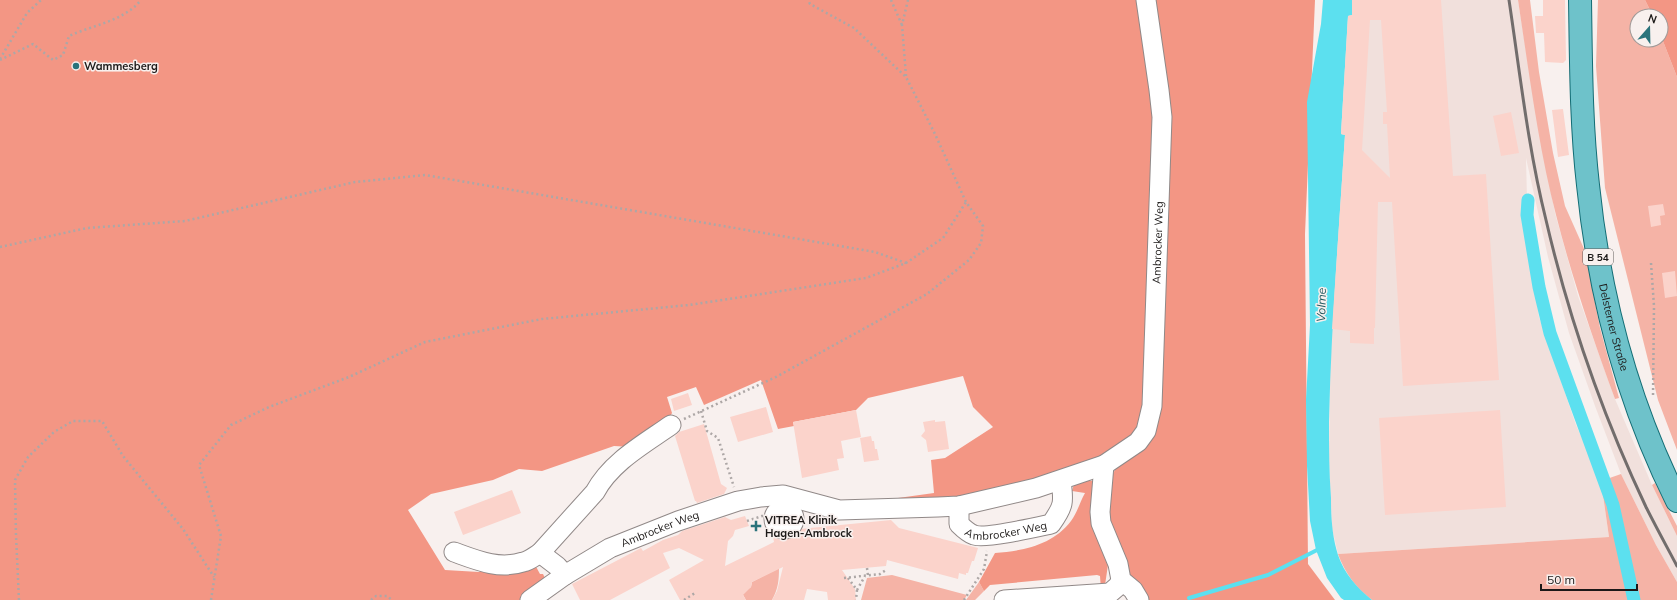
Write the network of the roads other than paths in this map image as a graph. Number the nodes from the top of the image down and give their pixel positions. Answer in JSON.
{"nodes":[{"id":1,"x":1146,"y":0,"type":"edge"},
{"id":2,"x":1580,"y":0,"type":"edge"},
{"id":3,"x":671,"y":425,"type":"dead end"},
{"id":4,"x":1104,"y":465,"type":"junction"},
{"id":5,"x":1061,"y":480,"type":"junction"},
{"id":6,"x":1677,"y":502,"type":"edge"},
{"id":7,"x":959,"y":506,"type":"junction"},
{"id":8,"x":454,"y":552,"type":"dead end"},
{"id":9,"x":540,"y":553,"type":"junction"},
{"id":10,"x":565,"y":575,"type":"junction"},
{"id":11,"x":1113,"y":591,"type":"edge"},
{"id":12,"x":530,"y":600,"type":"edge"},
{"id":13,"x":1004,"y":600,"type":"edge"},
{"id":14,"x":1139,"y":600,"type":"edge"}],
"edges":[{"from":1,"to":4,"type":"lane","name":"Ambrocker Weg"},
{"from":2,"to":6,"type":"main road","name":"Delsterner Straße","number":"B 54"},
{"from":3,"to":9,"type":"lane"},
{"from":4,"to":5,"type":"lane","name":"Ambrocker Weg"},
{"from":4,"to":11,"type":"lane"},
{"from":5,"to":7,"type":"lane","name":"Ambrocker Weg"},
{"from":5,"to":7,"type":"lane","name":"Ambrocker Weg"},
{"from":7,"to":10,"type":"lane","name":"Ambrocker Weg"},
{"from":8,"to":9,"type":"lane"},
{"from":9,"to":10,"type":"lane"},
{"from":10,"to":12,"type":"lane","name":"Ambrocker Weg"},
{"from":11,"to":13,"type":"lane"},
{"from":11,"to":14,"type":"lane"}]}
